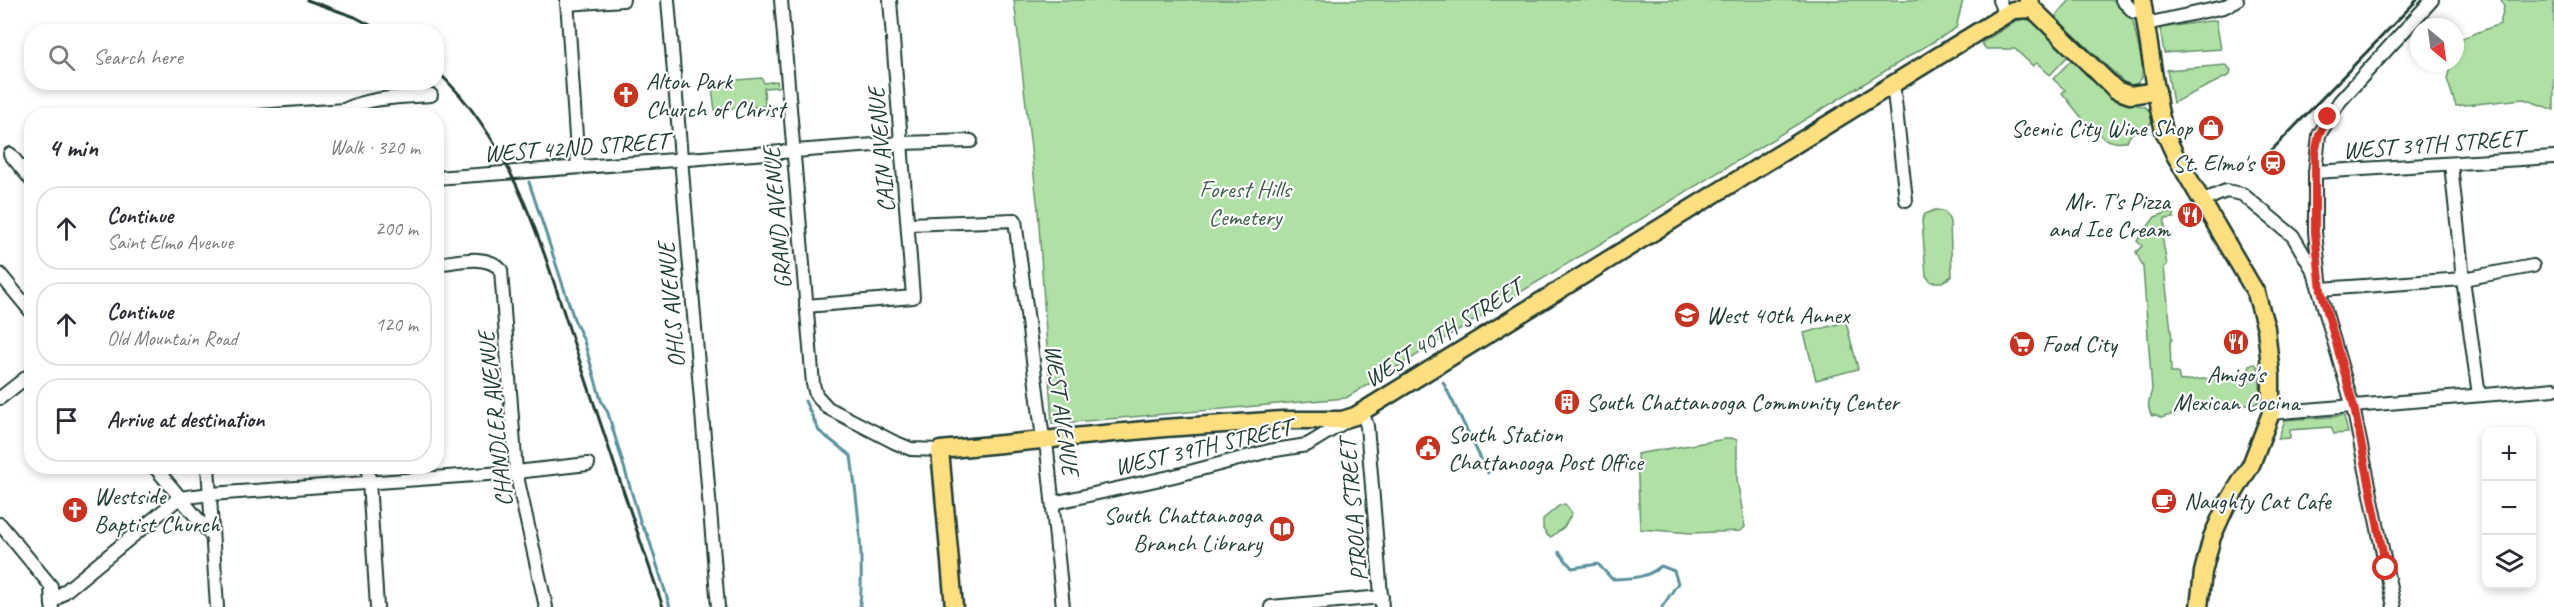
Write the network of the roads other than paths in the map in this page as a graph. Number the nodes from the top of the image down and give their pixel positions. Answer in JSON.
{"nodes":[{"id":1,"x":623,"y":0,"type":"edge"},
{"id":2,"x":668,"y":0,"type":"edge"},
{"id":3,"x":781,"y":0,"type":"edge"},
{"id":4,"x":890,"y":0,"type":"edge"},
{"id":5,"x":2122,"y":0,"type":"edge"},
{"id":6,"x":2237,"y":0,"type":"edge"},
{"id":7,"x":2432,"y":0,"type":"edge"},
{"id":8,"x":567,"y":2,"type":"edge"},
{"id":9,"x":2031,"y":4,"type":"edge"},
{"id":10,"x":2002,"y":8,"type":"edge"},
{"id":11,"x":2144,"y":12,"type":"edge"},
{"id":12,"x":1893,"y":83,"type":"junction"},
{"id":13,"x":2157,"y":91,"type":"junction"},
{"id":14,"x":431,"y":95,"type":"dead end"},
{"id":15,"x":351,"y":108,"type":"edge"},
{"id":16,"x":971,"y":141,"type":"dead end"},
{"id":17,"x":901,"y":143,"type":"junction"},
{"id":18,"x":793,"y":152,"type":"junction"},
{"id":19,"x":10,"y":154,"type":"dead end"},
{"id":20,"x":2554,"y":157,"type":"edge"},
{"id":21,"x":680,"y":160,"type":"junction"},
{"id":22,"x":2451,"y":164,"type":"junction"},
{"id":23,"x":578,"y":167,"type":"junction"},
{"id":24,"x":24,"y":171,"type":"edge"},
{"id":25,"x":2315,"y":172,"type":"junction"},
{"id":26,"x":444,"y":177,"type":"edge"},
{"id":27,"x":1906,"y":200,"type":"dead end"},
{"id":28,"x":2202,"y":201,"type":"junction"},
{"id":29,"x":908,"y":224,"type":"junction"},
{"id":30,"x":444,"y":263,"type":"edge"},
{"id":31,"x":2533,"y":266,"type":"dead end"},
{"id":32,"x":0,"y":274,"type":"edge"},
{"id":33,"x":2463,"y":279,"type":"junction"},
{"id":34,"x":2321,"y":290,"type":"junction"},
{"id":35,"x":24,"y":303,"type":"edge"},
{"id":36,"x":806,"y":306,"type":"junction"},
{"id":37,"x":24,"y":379,"type":"edge"},
{"id":38,"x":2554,"y":389,"type":"edge"},
{"id":39,"x":816,"y":395,"type":"joint"},
{"id":40,"x":2479,"y":395,"type":"junction"},
{"id":41,"x":0,"y":398,"type":"edge"},
{"id":42,"x":2354,"y":407,"type":"junction"},
{"id":43,"x":1358,"y":413,"type":"junction"},
{"id":44,"x":2271,"y":414,"type":"junction"},
{"id":45,"x":1045,"y":440,"type":"junction"},
{"id":46,"x":940,"y":450,"type":"junction"},
{"id":47,"x":588,"y":464,"type":"dead end"},
{"id":48,"x":516,"y":472,"type":"junction"},
{"id":49,"x":160,"y":474,"type":"edge"},
{"id":50,"x":209,"y":474,"type":"edge"},
{"id":51,"x":368,"y":474,"type":"edge"},
{"id":52,"x":369,"y":482,"type":"junction"},
{"id":53,"x":211,"y":494,"type":"junction"},
{"id":54,"x":179,"y":498,"type":"junction"},
{"id":55,"x":1053,"y":503,"type":"junction"},
{"id":56,"x":0,"y":524,"type":"edge"},
{"id":57,"x":211,"y":535,"type":"junction"},
{"id":58,"x":1382,"y":602,"type":"edge"},
{"id":59,"x":52,"y":604,"type":"edge"},
{"id":60,"x":1302,"y":606,"type":"edge"},
{"id":61,"x":217,"y":607,"type":"edge"},
{"id":62,"x":377,"y":607,"type":"edge"},
{"id":63,"x":546,"y":607,"type":"edge"},
{"id":64,"x":718,"y":607,"type":"edge"},
{"id":65,"x":954,"y":607,"type":"edge"},
{"id":66,"x":1063,"y":607,"type":"edge"},
{"id":67,"x":1271,"y":607,"type":"edge"},
{"id":68,"x":2199,"y":607,"type":"edge"},
{"id":69,"x":2394,"y":607,"type":"edge"}],
"edges":[{"from":1,"to":8,"type":"street"},
{"from":2,"to":21,"type":"street","name":"OHLS AVENUE"},
{"from":3,"to":18,"type":"street","name":"GRAND AVENUE"},
{"from":4,"to":17,"type":"street","name":"CAIN AVENUE"},
{"from":5,"to":11,"type":"street"},
{"from":6,"to":11,"type":"street"},
{"from":7,"to":25,"type":"street"},
{"from":8,"to":23,"type":"street"},
{"from":9,"to":10,"type":"main road","name":"WEST 40TH STREET"},
{"from":9,"to":13,"type":"main road"},
{"from":10,"to":12,"type":"main road","name":"WEST 40TH STREET"},
{"from":11,"to":13,"type":"main road"},
{"from":12,"to":27,"type":"street"},
{"from":12,"to":43,"type":"main road","name":"WEST 40TH STREET"},
{"from":13,"to":28,"type":"main road"},
{"from":14,"to":15,"type":"street"},
{"from":16,"to":17,"type":"street","name":"WEST 42ND STREET"},
{"from":17,"to":18,"type":"street","name":"WEST 42ND STREET"},
{"from":17,"to":29,"type":"street","name":"CAIN AVENUE"},
{"from":18,"to":21,"type":"street","name":"WEST 42ND STREET"},
{"from":18,"to":36,"type":"street","name":"GRAND AVENUE"},
{"from":19,"to":24,"type":"street"},
{"from":20,"to":22,"type":"street","name":"WEST 39TH STREET"},
{"from":21,"to":23,"type":"street","name":"WEST 42ND STREET"},
{"from":21,"to":64,"type":"street","name":"OHLS AVENUE"},
{"from":22,"to":25,"type":"street","name":"WEST 39TH STREET"},
{"from":22,"to":33,"type":"street"},
{"from":23,"to":26,"type":"street","name":"WEST 42ND STREET"},
{"from":25,"to":34,"type":"street"},
{"from":28,"to":34,"type":"street"},
{"from":28,"to":44,"type":"main road"},
{"from":29,"to":36,"type":"street","name":"CAIN AVENUE"},
{"from":29,"to":45,"type":"street","name":"WEST AVENUE"},
{"from":30,"to":48,"type":"street","name":"CHANDLER AVENUE"},
{"from":31,"to":33,"type":"street"},
{"from":32,"to":35,"type":"street"},
{"from":33,"to":34,"type":"street"},
{"from":33,"to":40,"type":"street"},
{"from":34,"to":42,"type":"street"},
{"from":36,"to":39,"type":"street","name":"GRAND AVENUE"},
{"from":37,"to":41,"type":"street"},
{"from":38,"to":40,"type":"street"},
{"from":39,"to":46,"type":"street","name":"WEST 40TH STREET"},
{"from":40,"to":42,"type":"street"},
{"from":42,"to":44,"type":"street"},
{"from":42,"to":69,"type":"street"},
{"from":43,"to":45,"type":"main road","name":"WEST 40TH STREET"},
{"from":43,"to":55,"type":"street","name":"WEST 39TH STREET"},
{"from":43,"to":58,"type":"street","name":"PIROLA STREET"},
{"from":44,"to":68,"type":"main road"},
{"from":45,"to":46,"type":"main road","name":"WEST 40TH STREET"},
{"from":45,"to":55,"type":"street","name":"WEST AVENUE"},
{"from":46,"to":65,"type":"main road"},
{"from":47,"to":48,"type":"street"},
{"from":48,"to":52,"type":"street"},
{"from":48,"to":63,"type":"street","name":"CHANDLER AVENUE"},
{"from":49,"to":54,"type":"street"},
{"from":50,"to":53,"type":"street"},
{"from":51,"to":52,"type":"street"},
{"from":52,"to":53,"type":"street"},
{"from":52,"to":62,"type":"street"},
{"from":53,"to":54,"type":"street"},
{"from":53,"to":57,"type":"street"},
{"from":54,"to":57,"type":"street"},
{"from":54,"to":59,"type":"street"},
{"from":55,"to":66,"type":"street","name":"WEST AVENUE"},
{"from":56,"to":59,"type":"street"},
{"from":57,"to":61,"type":"street"},
{"from":58,"to":60,"type":"street"},
{"from":60,"to":67,"type":"street"}]}
